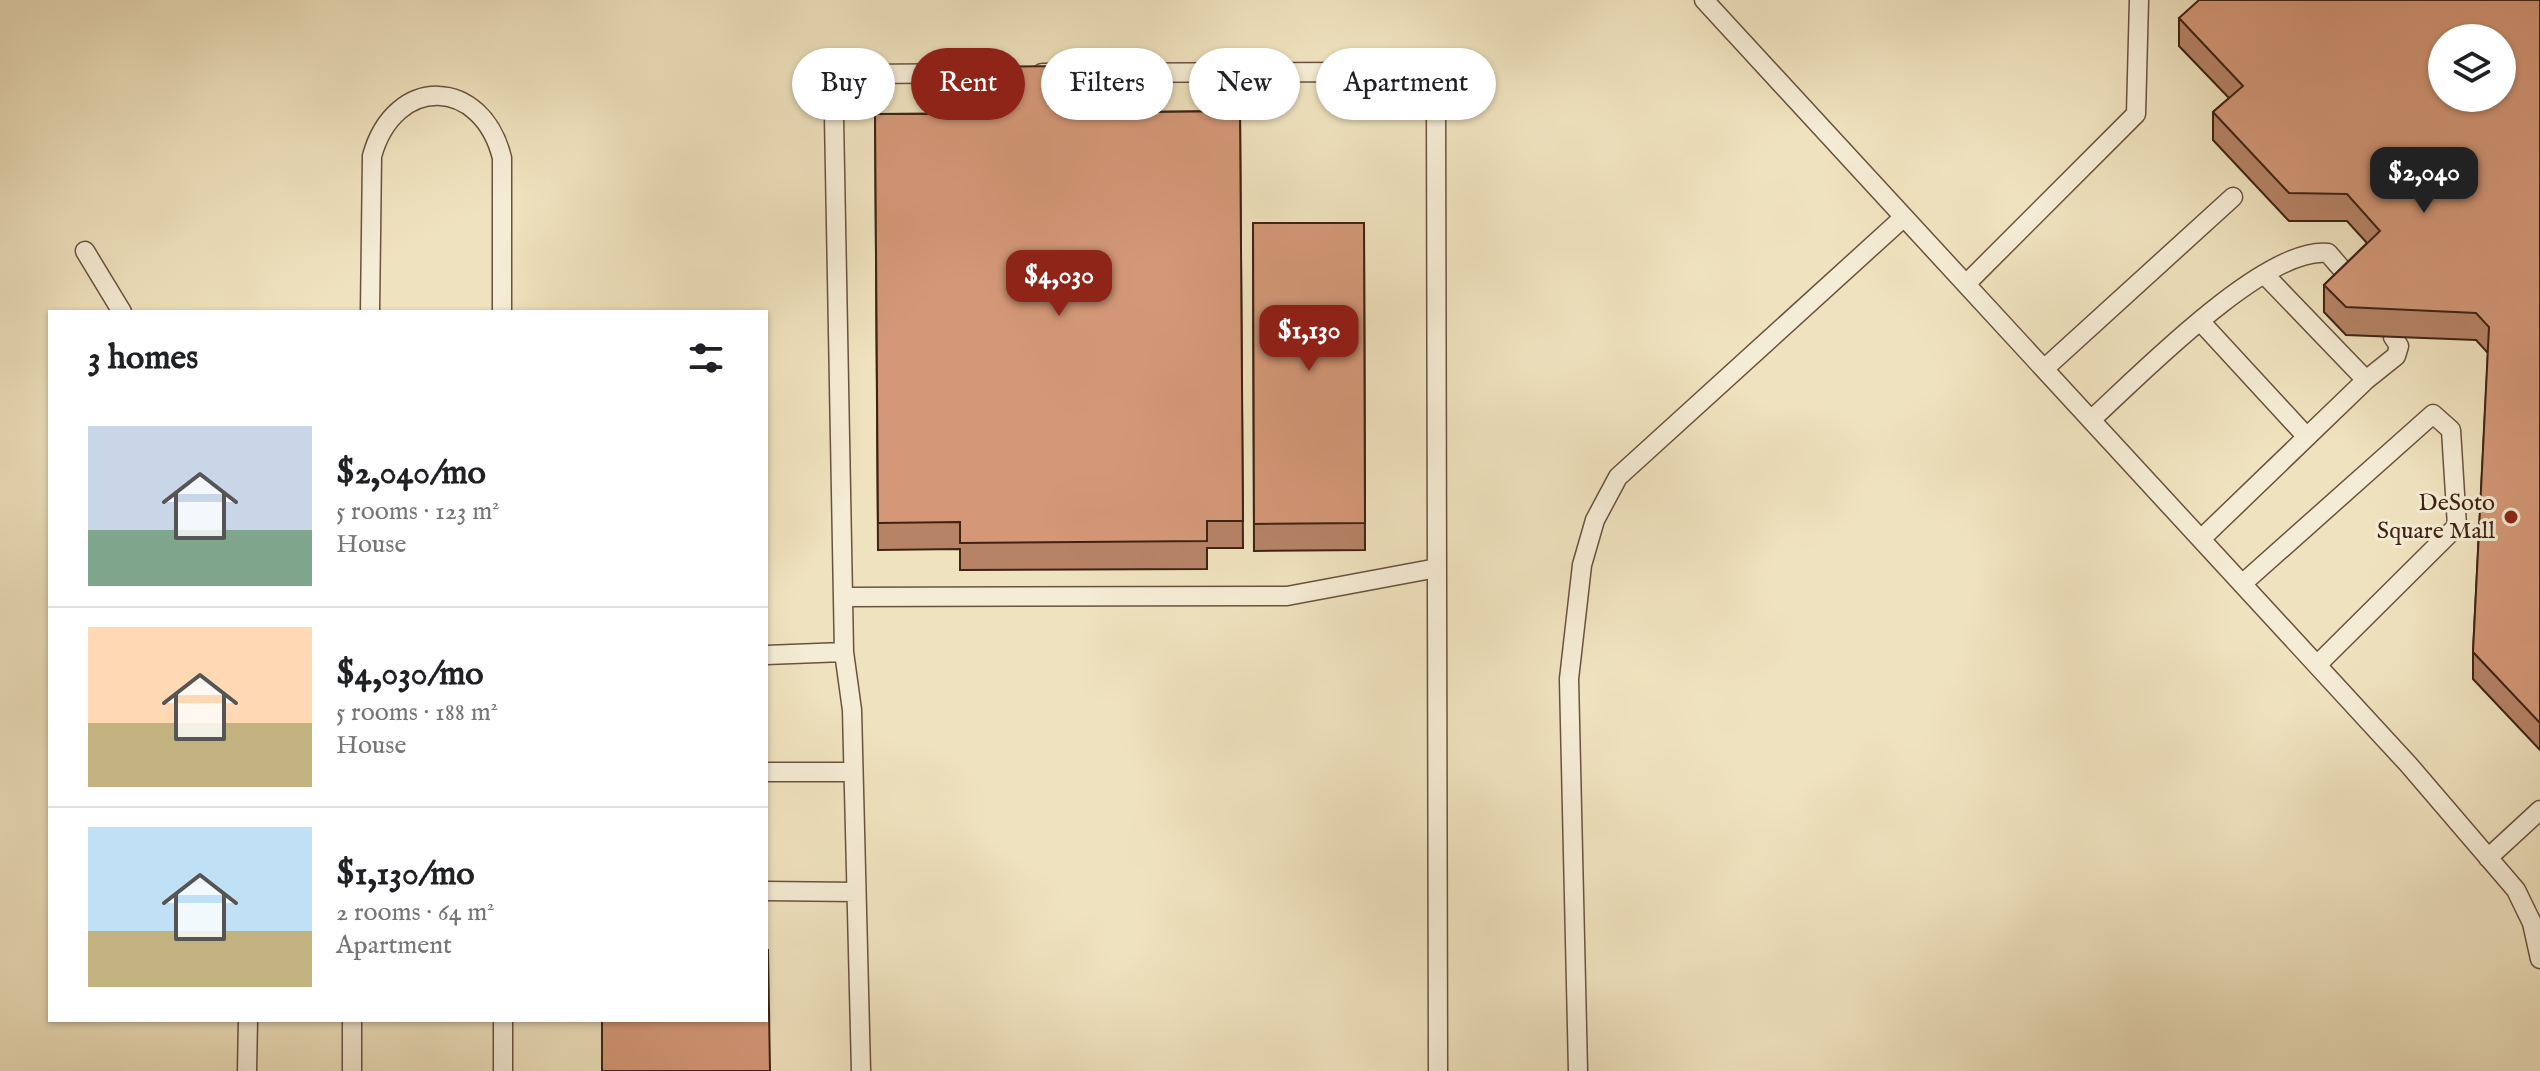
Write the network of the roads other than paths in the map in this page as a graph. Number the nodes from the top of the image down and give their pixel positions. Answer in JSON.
{"nodes":[{"id":1,"x":1704,"y":0,"type":"edge"},
{"id":2,"x":2139,"y":0,"type":"edge"},
{"id":3,"x":2233,"y":197,"type":"dead end"},
{"id":4,"x":1904,"y":217,"type":"junction"},
{"id":5,"x":85,"y":251,"type":"dead end"},
{"id":6,"x":2264,"y":274,"type":"junction"},
{"id":7,"x":2354,"y":283,"type":"edge"},
{"id":8,"x":1966,"y":284,"type":"junction"},
{"id":9,"x":121,"y":310,"type":"edge"},
{"id":10,"x":370,"y":310,"type":"edge"},
{"id":11,"x":502,"y":310,"type":"edge"},
{"id":12,"x":2200,"y":321,"type":"junction"},
{"id":13,"x":2393,"y":337,"type":"edge"},
{"id":14,"x":2044,"y":369,"type":"junction"},
{"id":15,"x":2366,"y":380,"type":"junction"},
{"id":16,"x":2091,"y":420,"type":"junction"},
{"id":17,"x":2307,"y":437,"type":"junction"},
{"id":18,"x":2201,"y":539,"type":"junction"},
{"id":19,"x":1437,"y":568,"type":"junction"},
{"id":20,"x":2242,"y":584,"type":"junction"},
{"id":21,"x":843,"y":597,"type":"junction"},
{"id":22,"x":844,"y":652,"type":"junction"},
{"id":23,"x":768,"y":655,"type":"edge"},
{"id":24,"x":2317,"y":665,"type":"junction"},
{"id":25,"x":768,"y":772,"type":"edge"},
{"id":26,"x":853,"y":772,"type":"junction"},
{"id":27,"x":2540,"y":810,"type":"edge"},
{"id":28,"x":2488,"y":858,"type":"junction"},
{"id":29,"x":768,"y":891,"type":"edge"},
{"id":30,"x":856,"y":892,"type":"junction"},
{"id":31,"x":2540,"y":959,"type":"edge"},
{"id":32,"x":248,"y":1022,"type":"edge"},
{"id":33,"x":352,"y":1022,"type":"edge"},
{"id":34,"x":503,"y":1022,"type":"edge"},
{"id":35,"x":247,"y":1071,"type":"edge"},
{"id":36,"x":352,"y":1071,"type":"edge"},
{"id":37,"x":503,"y":1071,"type":"edge"},
{"id":38,"x":861,"y":1071,"type":"edge"},
{"id":39,"x":1438,"y":1071,"type":"edge"},
{"id":40,"x":1578,"y":1071,"type":"edge"}],
"edges":[{"from":1,"to":4,"type":"lane"},
{"from":2,"to":8,"type":"lane"},
{"from":3,"to":14,"type":"lane"},
{"from":4,"to":8,"type":"lane"},
{"from":4,"to":40,"type":"lane"},
{"from":5,"to":9,"type":"lane"},
{"from":6,"to":7,"type":"lane"},
{"from":6,"to":12,"type":"lane"},
{"from":6,"to":15,"type":"lane"},
{"from":8,"to":14,"type":"lane"},
{"from":10,"to":11,"type":"lane"},
{"from":12,"to":16,"type":"lane"},
{"from":12,"to":17,"type":"lane"},
{"from":13,"to":15,"type":"lane"},
{"from":14,"to":16,"type":"lane"},
{"from":15,"to":17,"type":"lane"},
{"from":16,"to":18,"type":"lane"},
{"from":17,"to":18,"type":"lane"},
{"from":18,"to":20,"type":"lane"},
{"from":19,"to":21,"type":"lane"},
{"from":19,"to":21,"type":"lane"},
{"from":19,"to":39,"type":"lane"},
{"from":20,"to":24,"type":"lane"},
{"from":20,"to":24,"type":"lane"},
{"from":21,"to":22,"type":"lane"},
{"from":22,"to":23,"type":"lane"},
{"from":22,"to":26,"type":"lane"},
{"from":24,"to":28,"type":"lane"},
{"from":25,"to":26,"type":"lane"},
{"from":26,"to":30,"type":"lane"},
{"from":27,"to":28,"type":"lane"},
{"from":28,"to":31,"type":"lane"},
{"from":29,"to":30,"type":"lane"},
{"from":30,"to":38,"type":"lane"},
{"from":32,"to":35,"type":"lane"},
{"from":33,"to":36,"type":"lane"},
{"from":34,"to":37,"type":"lane"}]}
